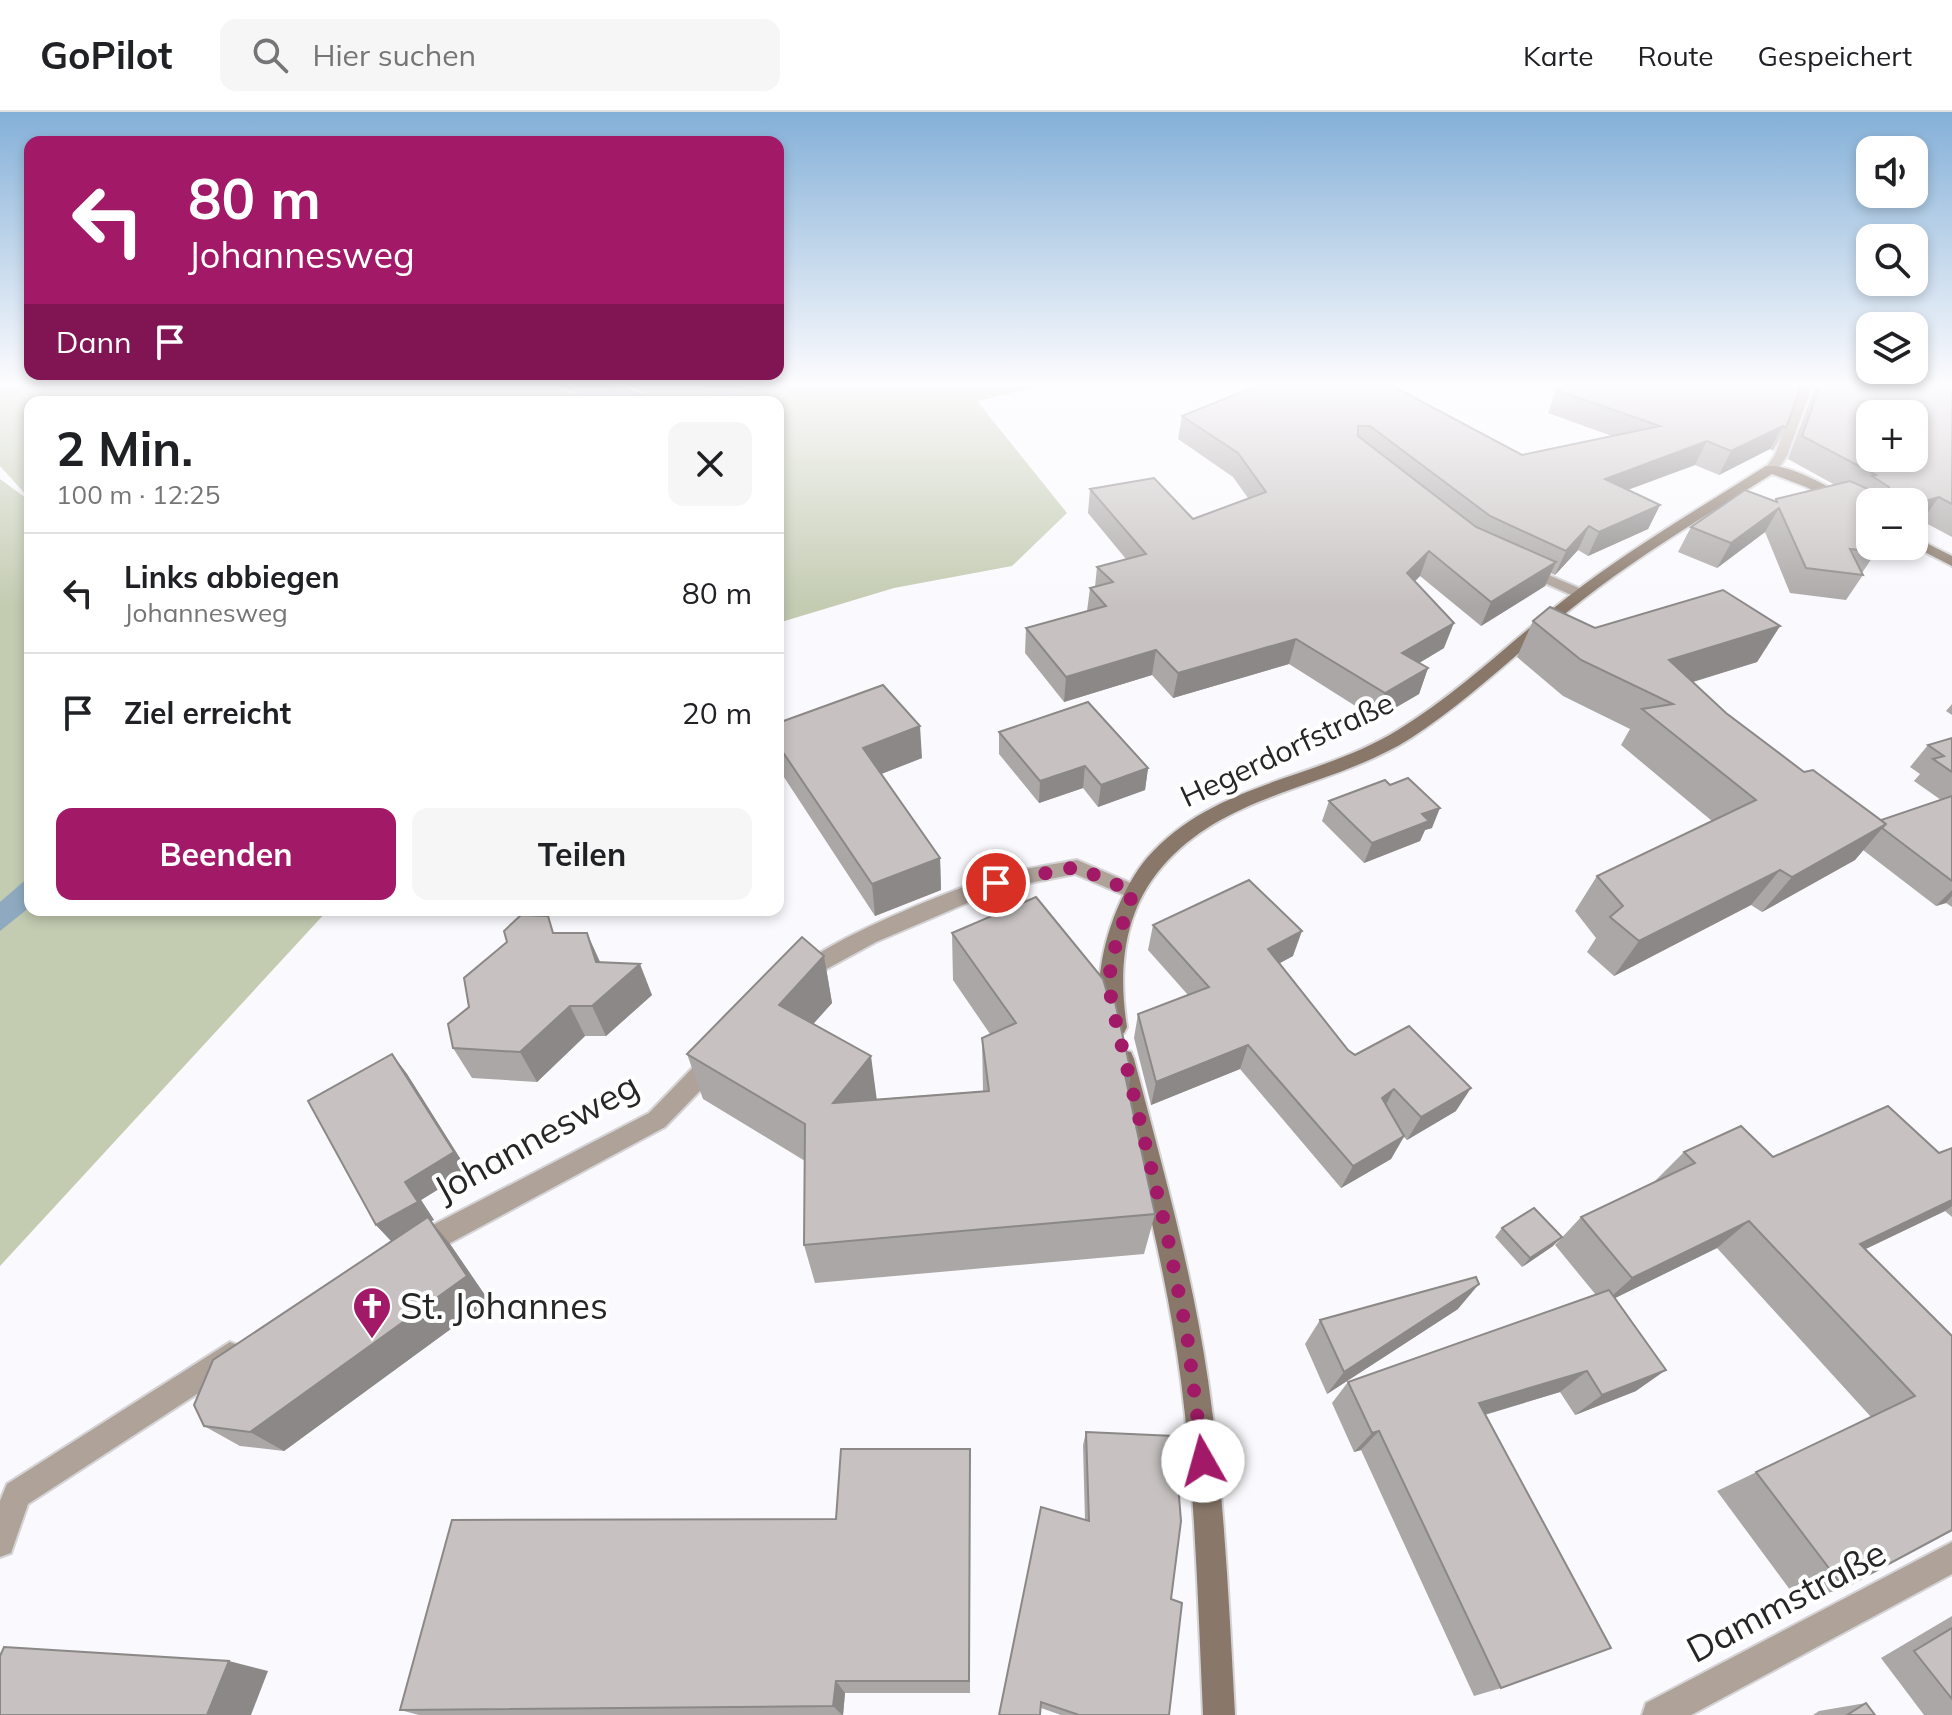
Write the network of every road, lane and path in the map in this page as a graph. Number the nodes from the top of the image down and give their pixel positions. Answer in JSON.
{"nodes":[{"id":1,"x":1780,"y":458,"type":"edge"},
{"id":2,"x":1771,"y":469,"type":"junction"},
{"id":3,"x":1856,"y":508,"type":"edge"},
{"id":4,"x":1928,"y":549,"type":"edge"},
{"id":5,"x":1505,"y":561,"type":"edge"},
{"id":6,"x":1952,"y":562,"type":"edge"},
{"id":7,"x":1581,"y":594,"type":"junction"},
{"id":8,"x":1133,"y":892,"type":"junction"},
{"id":9,"x":779,"y":995,"type":"edge"},
{"id":10,"x":728,"y":1047,"type":"edge"},
{"id":11,"x":397,"y":1258,"type":"edge"},
{"id":12,"x":245,"y":1346,"type":"edge"},
{"id":13,"x":0,"y":1542,"type":"edge"},
{"id":14,"x":1952,"y":1557,"type":"edge"},
{"id":15,"x":1219,"y":1715,"type":"edge"},
{"id":16,"x":1658,"y":1715,"type":"edge"}],
"edges":[{"from":1,"to":2,"type":"street","name":"Hegerdorfstraße"},
{"from":2,"to":3,"type":"main road"},
{"from":2,"to":7,"type":"main road","name":"Hegerdorfstraße"},
{"from":4,"to":6,"type":"main road"},
{"from":5,"to":7,"type":"street"},
{"from":7,"to":8,"type":"main road","name":"Hegerdorfstraße"},
{"from":8,"to":9,"type":"street"},
{"from":8,"to":15,"type":"main road","name":"Hegerdorfstraße"},
{"from":10,"to":11,"type":"street","name":"Johannesweg"},
{"from":12,"to":13,"type":"street"},
{"from":14,"to":16,"type":"street","name":"Dammstraße"}]}
